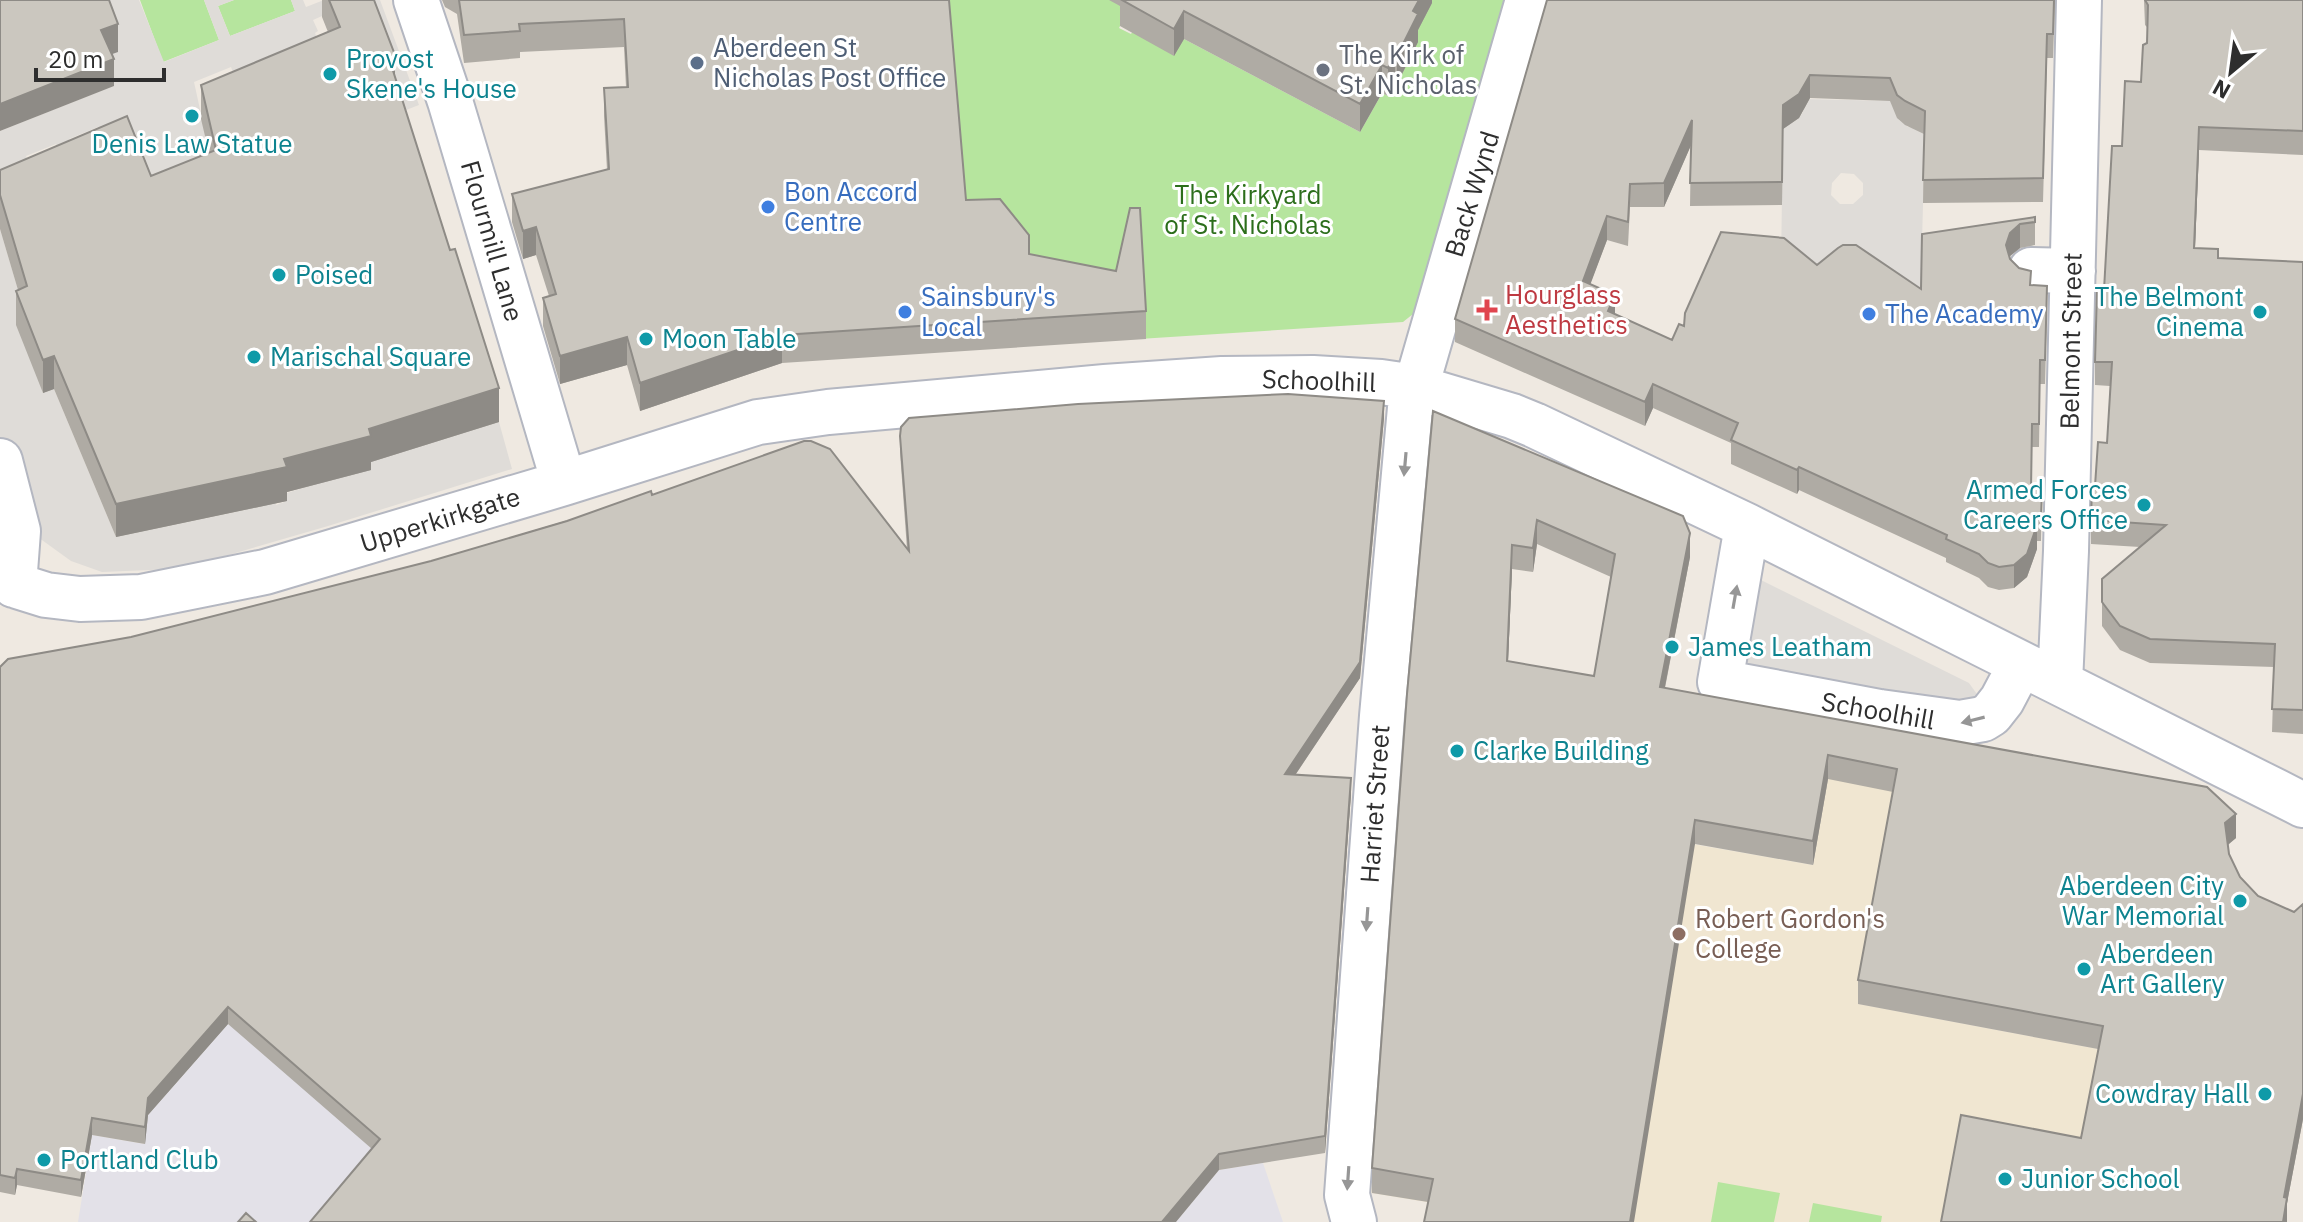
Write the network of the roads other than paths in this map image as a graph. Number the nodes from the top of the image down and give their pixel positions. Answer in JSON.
{"nodes":[{"id":1,"x":416,"y":0,"type":"edge"},
{"id":2,"x":1528,"y":0,"type":"edge"},
{"id":3,"x":2079,"y":0,"type":"edge"},
{"id":4,"x":1415,"y":387,"type":"junction"},
{"id":5,"x":863,"y":409,"type":"joint"},
{"id":6,"x":0,"y":461,"type":"edge"},
{"id":7,"x":564,"y":483,"type":"junction"},
{"id":8,"x":1747,"y":526,"type":"junction"},
{"id":9,"x":7,"y":595,"type":"edge"},
{"id":10,"x":2021,"y":664,"type":"junction"},
{"id":11,"x":2060,"y":683,"type":"junction"},
{"id":12,"x":2303,"y":805,"type":"edge"},
{"id":13,"x":1354,"y":1222,"type":"edge"}],
"edges":[{"from":1,"to":7,"type":"street","name":"Flourmill Lane"},
{"from":2,"to":4,"type":"street","name":"Back Wynd"},
{"from":3,"to":11,"type":"street","name":"Belmont Street"},
{"from":4,"to":5,"type":"street","name":"Schoolhill"},
{"from":4,"to":8,"type":"street","name":"Schoolhill"},
{"from":4,"to":13,"type":"street","name":"Harriet Street","one_way":true},
{"from":5,"to":7,"type":"street","name":"Upperkirkgate"},
{"from":6,"to":9,"type":"street"},
{"from":7,"to":9,"type":"street","name":"Upperkirkgate"},
{"from":8,"to":10,"type":"street","name":"Schoolhill"},
{"from":10,"to":8,"type":"street","name":"Schoolhill","one_way":true},
{"from":10,"to":11,"type":"street","name":"Schoolhill"},
{"from":11,"to":12,"type":"street","name":"Schoolhill"}]}
